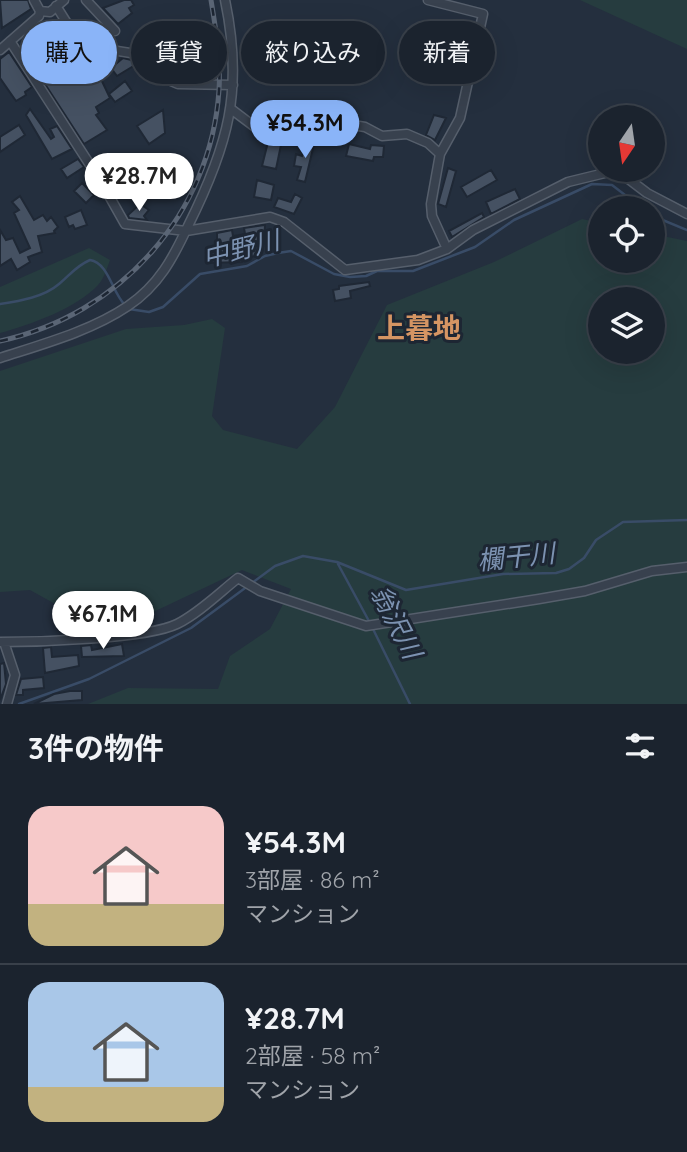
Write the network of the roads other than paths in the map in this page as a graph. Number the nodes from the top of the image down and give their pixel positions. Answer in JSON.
{"nodes":[{"id":1,"x":34,"y":0,"type":"edge"},
{"id":2,"x":86,"y":0,"type":"edge"},
{"id":3,"x":225,"y":0,"type":"edge"},
{"id":4,"x":428,"y":0,"type":"edge"},
{"id":5,"x":60,"y":3,"type":"edge"},
{"id":6,"x":40,"y":11,"type":"junction"},
{"id":7,"x":106,"y":21,"type":"edge"},
{"id":8,"x":10,"y":41,"type":"junction"},
{"id":9,"x":0,"y":50,"type":"edge"},
{"id":10,"x":233,"y":85,"type":"junction"},
{"id":11,"x":231,"y":109,"type":"junction"},
{"id":12,"x":440,"y":154,"type":"junction"},
{"id":13,"x":687,"y":214,"type":"edge"},
{"id":14,"x":186,"y":231,"type":"junction"},
{"id":15,"x":447,"y":249,"type":"junction"},
{"id":16,"x":0,"y":358,"type":"edge"},
{"id":17,"x":687,"y":567,"type":"edge"},
{"id":18,"x":2,"y":642,"type":"edge"},
{"id":19,"x":7,"y":704,"type":"edge"}],
"edges":[{"from":1,"to":6,"type":"street"},
{"from":2,"to":7,"type":"street"},
{"from":3,"to":10,"type":"street"},
{"from":4,"to":12,"type":"street"},
{"from":5,"to":6,"type":"street"},
{"from":5,"to":10,"type":"street"},
{"from":6,"to":8,"type":"street"},
{"from":8,"to":9,"type":"street"},
{"from":8,"to":14,"type":"street"},
{"from":10,"to":11,"type":"street"},
{"from":11,"to":12,"type":"street"},
{"from":11,"to":14,"type":"street"},
{"from":12,"to":15,"type":"street"},
{"from":13,"to":15,"type":"street"},
{"from":14,"to":15,"type":"street"},
{"from":14,"to":16,"type":"street"},
{"from":17,"to":18,"type":"street"},
{"from":18,"to":19,"type":"street"}]}
